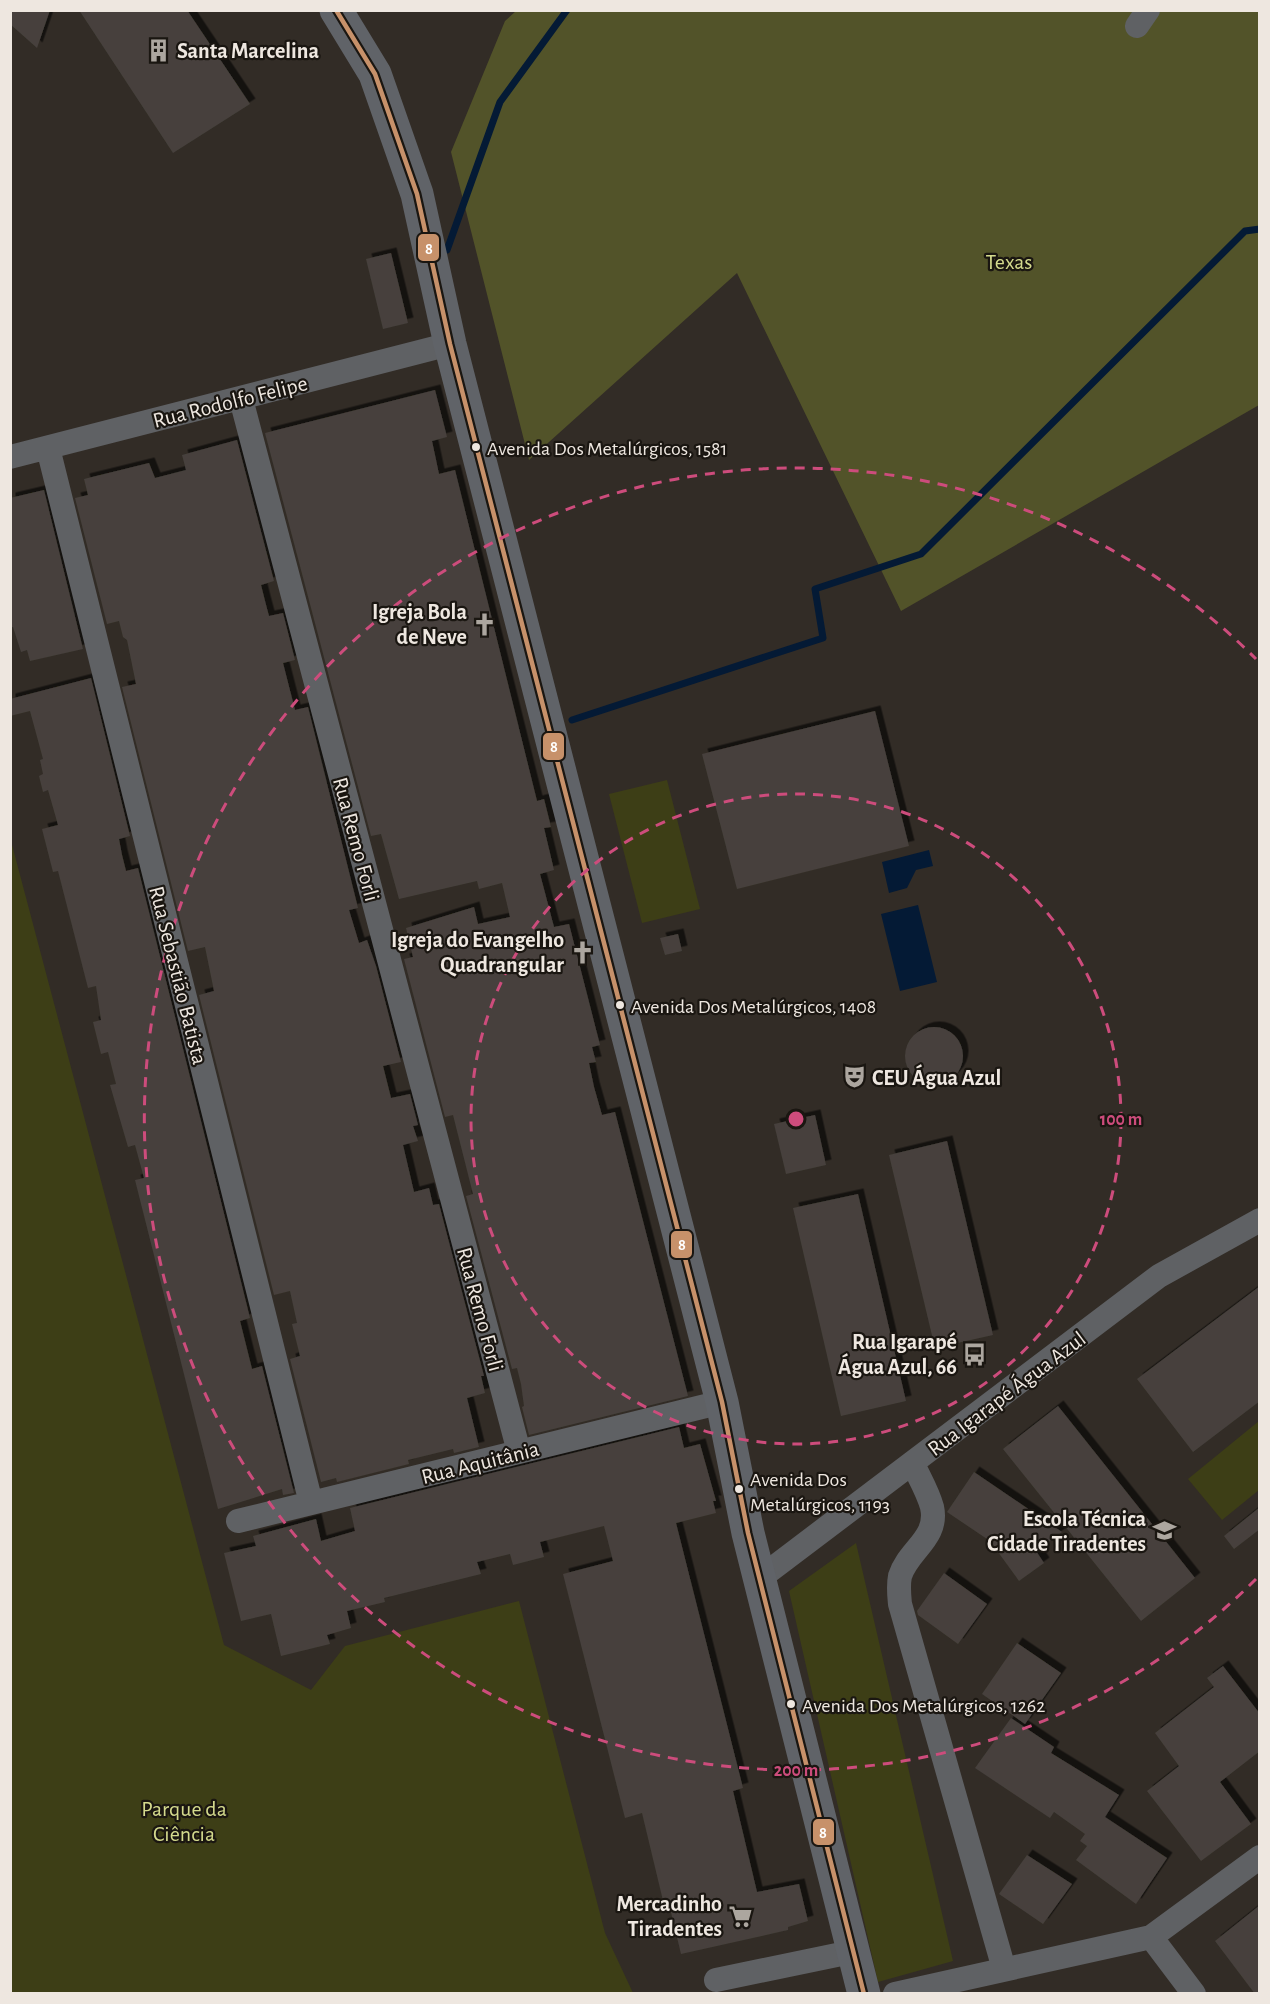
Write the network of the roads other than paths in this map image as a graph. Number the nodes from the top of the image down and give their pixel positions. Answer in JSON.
{"nodes":[{"id":1,"x":336,"y":10,"type":"edge"},
{"id":2,"x":450,"y":344,"type":"junction"},
{"id":3,"x":241,"y":399,"type":"junction"},
{"id":4,"x":48,"y":448,"type":"junction"},
{"id":5,"x":10,"y":457,"type":"edge"},
{"id":6,"x":1260,"y":1220,"type":"edge"},
{"id":7,"x":722,"y":1402,"type":"junction"},
{"id":8,"x":519,"y":1452,"type":"junction"},
{"id":9,"x":913,"y":1464,"type":"junction"},
{"id":10,"x":311,"y":1503,"type":"junction"},
{"id":11,"x":238,"y":1521,"type":"dead end"},
{"id":12,"x":760,"y":1578,"type":"junction"},
{"id":13,"x":1260,"y":1857,"type":"edge"},
{"id":14,"x":1151,"y":1937,"type":"junction"},
{"id":15,"x":856,"y":1951,"type":"junction"},
{"id":16,"x":1004,"y":1970,"type":"junction"},
{"id":17,"x":716,"y":1980,"type":"dead end"},
{"id":18,"x":864,"y":1994,"type":"edge"},
{"id":19,"x":895,"y":1994,"type":"edge"},
{"id":20,"x":1194,"y":1994,"type":"edge"}],
"edges":[{"from":1,"to":2,"type":"main road"},
{"from":2,"to":3,"type":"street","name":"Rua Rodolfo Felipe"},
{"from":2,"to":7,"type":"main road"},
{"from":3,"to":4,"type":"street","name":"Rua Rodolfo Felipe"},
{"from":3,"to":8,"type":"street","name":"Rua Remo Forli"},
{"from":4,"to":5,"type":"street","name":"Rua Rodolfo Felipe"},
{"from":4,"to":10,"type":"street","name":"Rua Sebastião Batista"},
{"from":6,"to":9,"type":"street","name":"Rua Igarapé Água Azul"},
{"from":7,"to":8,"type":"street","name":"Rua Aquitânia"},
{"from":7,"to":12,"type":"main road"},
{"from":8,"to":10,"type":"street","name":"Rua Aquitânia"},
{"from":9,"to":12,"type":"street","name":"Rua Igarapé Água Azul"},
{"from":9,"to":16,"type":"street"},
{"from":10,"to":11,"type":"street","name":"Rua Aquitânia"},
{"from":12,"to":15,"type":"main road"},
{"from":13,"to":14,"type":"street"},
{"from":14,"to":16,"type":"street"},
{"from":14,"to":20,"type":"street"},
{"from":15,"to":17,"type":"street"},
{"from":15,"to":18,"type":"main road"},
{"from":16,"to":19,"type":"street"}]}
